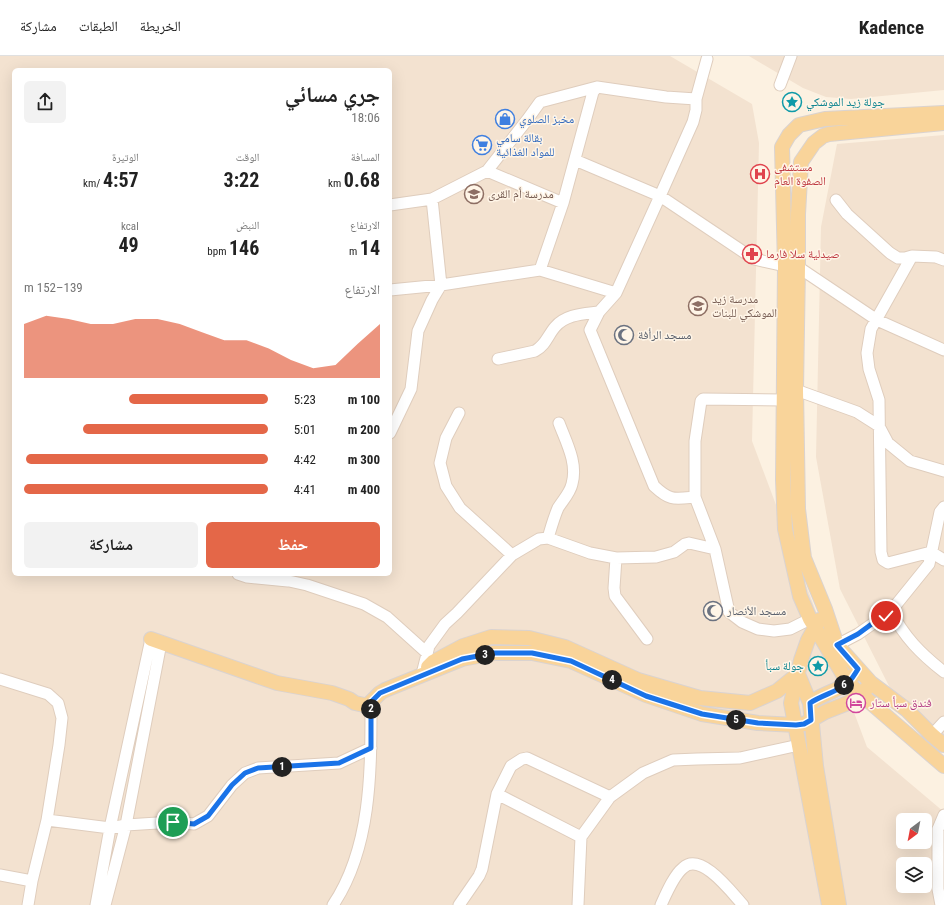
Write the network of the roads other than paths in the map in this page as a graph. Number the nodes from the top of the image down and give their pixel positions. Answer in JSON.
{"nodes":[{"id":1,"x":791,"y":56,"type":"edge"},
{"id":2,"x":707,"y":59,"type":"dead end"},
{"id":3,"x":780,"y":85,"type":"dead end"},
{"id":4,"x":597,"y":87,"type":"junction"},
{"id":5,"x":696,"y":99,"type":"junction"},
{"id":6,"x":944,"y":112,"type":"edge"},
{"id":7,"x":944,"y":123,"type":"edge"},
{"id":8,"x":575,"y":160,"type":"junction"},
{"id":9,"x":487,"y":171,"type":"junction"},
{"id":10,"x":660,"y":196,"type":"junction"},
{"id":11,"x":432,"y":199,"type":"junction"},
{"id":12,"x":836,"y":200,"type":"dead end"},
{"id":13,"x":563,"y":203,"type":"junction"},
{"id":14,"x":392,"y":205,"type":"edge"},
{"id":15,"x":912,"y":256,"type":"junction"},
{"id":16,"x":944,"y":260,"type":"edge"},
{"id":17,"x":791,"y":267,"type":"junction"},
{"id":18,"x":540,"y":270,"type":"junction"},
{"id":19,"x":441,"y":285,"type":"junction"},
{"id":20,"x":392,"y":290,"type":"edge"},
{"id":21,"x":616,"y":293,"type":"junction"},
{"id":22,"x":599,"y":312,"type":"junction"},
{"id":23,"x":877,"y":320,"type":"junction"},
{"id":24,"x":944,"y":350,"type":"edge"},
{"id":25,"x":498,"y":359,"type":"dead end"},
{"id":26,"x":796,"y":390,"type":"junction"},
{"id":27,"x":784,"y":400,"type":"junction"},
{"id":28,"x":459,"y":413,"type":"dead end"},
{"id":29,"x":559,"y":423,"type":"dead end"},
{"id":30,"x":878,"y":426,"type":"junction"},
{"id":31,"x":392,"y":429,"type":"edge"},
{"id":32,"x":944,"y":471,"type":"edge"},
{"id":33,"x":695,"y":497,"type":"junction"},
{"id":34,"x":944,"y":507,"type":"edge"},
{"id":35,"x":548,"y":538,"type":"junction"},
{"id":36,"x":715,"y":549,"type":"junction"},
{"id":37,"x":931,"y":552,"type":"junction"},
{"id":38,"x":512,"y":555,"type":"junction"},
{"id":39,"x":616,"y":558,"type":"junction"},
{"id":40,"x":944,"y":560,"type":"edge"},
{"id":41,"x":242,"y":576,"type":"edge"},
{"id":42,"x":284,"y":577,"type":"edge"},
{"id":43,"x":825,"y":609,"type":"junction"},
{"id":44,"x":891,"y":611,"type":"junction"},
{"id":45,"x":813,"y":623,"type":"junction"},
{"id":46,"x":647,"y":639,"type":"dead end"},
{"id":47,"x":156,"y":641,"type":"junction"},
{"id":48,"x":837,"y":645,"type":"junction"},
{"id":49,"x":427,"y":653,"type":"junction"},
{"id":50,"x":858,"y":669,"type":"junction"},
{"id":51,"x":944,"y":672,"type":"edge"},
{"id":52,"x":798,"y":674,"type":"junction"},
{"id":53,"x":423,"y":676,"type":"junction"},
{"id":54,"x":0,"y":679,"type":"edge"},
{"id":55,"x":848,"y":683,"type":"junction"},
{"id":56,"x":871,"y":683,"type":"junction"},
{"id":57,"x":862,"y":694,"type":"junction"},
{"id":58,"x":371,"y":702,"type":"junction"},
{"id":59,"x":810,"y":703,"type":"junction"},
{"id":60,"x":811,"y":720,"type":"junction"},
{"id":61,"x":944,"y":722,"type":"edge"},
{"id":62,"x":796,"y":725,"type":"junction"},
{"id":63,"x":932,"y":735,"type":"junction"},
{"id":64,"x":799,"y":745,"type":"junction"},
{"id":65,"x":944,"y":745,"type":"edge"},
{"id":66,"x":371,"y":748,"type":"junction"},
{"id":67,"x":944,"y":766,"type":"edge"},
{"id":68,"x":497,"y":794,"type":"junction"},
{"id":69,"x":610,"y":797,"type":"junction"},
{"id":70,"x":944,"y":815,"type":"edge"},
{"id":71,"x":47,"y":820,"type":"junction"},
{"id":72,"x":126,"y":825,"type":"junction"},
{"id":73,"x":110,"y":828,"type":"junction"},
{"id":74,"x":581,"y":837,"type":"junction"},
{"id":75,"x":0,"y":875,"type":"edge"},
{"id":76,"x":32,"y":881,"type":"junction"},
{"id":77,"x":28,"y":905,"type":"edge"},
{"id":78,"x":96,"y":905,"type":"edge"},
{"id":79,"x":105,"y":905,"type":"edge"},
{"id":80,"x":333,"y":905,"type":"edge"},
{"id":81,"x":459,"y":905,"type":"edge"},
{"id":82,"x":578,"y":905,"type":"edge"},
{"id":83,"x":661,"y":905,"type":"edge"},
{"id":84,"x":743,"y":905,"type":"edge"},
{"id":85,"x":829,"y":905,"type":"edge"},
{"id":86,"x":839,"y":905,"type":"edge"},
{"id":87,"x":941,"y":905,"type":"edge"}],
"edges":[{"from":1,"to":3,"type":"street"},
{"from":2,"to":5,"type":"street"},
{"from":4,"to":5,"type":"street"},
{"from":4,"to":8,"type":"street"},
{"from":4,"to":9,"type":"street"},
{"from":5,"to":10,"type":"street"},
{"from":6,"to":17,"type":"main road"},
{"from":7,"to":17,"type":"main road"},
{"from":8,"to":10,"type":"street"},
{"from":8,"to":13,"type":"street"},
{"from":9,"to":11,"type":"street"},
{"from":9,"to":13,"type":"street"},
{"from":10,"to":17,"type":"street"},
{"from":10,"to":21,"type":"street"},
{"from":11,"to":14,"type":"street"},
{"from":11,"to":19,"type":"street"},
{"from":12,"to":15,"type":"street"},
{"from":13,"to":18,"type":"street"},
{"from":15,"to":16,"type":"street"},
{"from":15,"to":23,"type":"street"},
{"from":17,"to":23,"type":"street"},
{"from":17,"to":26,"type":"main road"},
{"from":17,"to":27,"type":"main road"},
{"from":18,"to":19,"type":"street"},
{"from":18,"to":21,"type":"street"},
{"from":19,"to":20,"type":"street"},
{"from":19,"to":31,"type":"street"},
{"from":21,"to":22,"type":"street"},
{"from":22,"to":25,"type":"street"},
{"from":22,"to":33,"type":"street"},
{"from":23,"to":24,"type":"street"},
{"from":23,"to":30,"type":"street"},
{"from":26,"to":30,"type":"street"},
{"from":26,"to":43,"type":"main road"},
{"from":27,"to":33,"type":"street"},
{"from":27,"to":45,"type":"main road"},
{"from":28,"to":38,"type":"street"},
{"from":29,"to":35,"type":"street"},
{"from":30,"to":32,"type":"street"},
{"from":30,"to":37,"type":"street"},
{"from":33,"to":36,"type":"street"},
{"from":34,"to":37,"type":"street"},
{"from":35,"to":38,"type":"street"},
{"from":35,"to":39,"type":"street"},
{"from":36,"to":39,"type":"street"},
{"from":36,"to":45,"type":"street"},
{"from":37,"to":40,"type":"street"},
{"from":37,"to":44,"type":"street"},
{"from":38,"to":49,"type":"street"},
{"from":39,"to":46,"type":"street"},
{"from":41,"to":42,"type":"street"},
{"from":42,"to":49,"type":"street"},
{"from":43,"to":45,"type":"main road"},
{"from":43,"to":48,"type":"main road"},
{"from":44,"to":48,"type":"street"},
{"from":44,"to":51,"type":"street"},
{"from":45,"to":52,"type":"main road"},
{"from":45,"to":55,"type":"main road"},
{"from":47,"to":58,"type":"main road"},
{"from":47,"to":72,"type":"street"},
{"from":47,"to":73,"type":"street"},
{"from":48,"to":50,"type":"main road"},
{"from":49,"to":53,"type":"street"},
{"from":50,"to":55,"type":"main road"},
{"from":50,"to":56,"type":"main road"},
{"from":52,"to":53,"type":"main road"},
{"from":52,"to":59,"type":"main road"},
{"from":52,"to":62,"type":"main road"},
{"from":53,"to":58,"type":"main road"},
{"from":53,"to":62,"type":"main road"},
{"from":54,"to":71,"type":"street"},
{"from":55,"to":57,"type":"main road"},
{"from":55,"to":59,"type":"main road"},
{"from":56,"to":57,"type":"main road"},
{"from":56,"to":63,"type":"main road"},
{"from":57,"to":60,"type":"main road"},
{"from":57,"to":67,"type":"main road"},
{"from":58,"to":66,"type":"street"},
{"from":59,"to":60,"type":"main road"},
{"from":60,"to":62,"type":"main road"},
{"from":60,"to":86,"type":"main road"},
{"from":61,"to":63,"type":"street"},
{"from":62,"to":64,"type":"main road"},
{"from":63,"to":65,"type":"main road"},
{"from":64,"to":69,"type":"street"},
{"from":64,"to":85,"type":"main road"},
{"from":66,"to":72,"type":"street"},
{"from":66,"to":80,"type":"street"},
{"from":68,"to":69,"type":"street"},
{"from":68,"to":74,"type":"street"},
{"from":68,"to":81,"type":"street"},
{"from":69,"to":74,"type":"street"},
{"from":70,"to":87,"type":"street"},
{"from":71,"to":73,"type":"street"},
{"from":71,"to":76,"type":"street"},
{"from":72,"to":73,"type":"street"},
{"from":72,"to":79,"type":"street"},
{"from":73,"to":78,"type":"street"},
{"from":74,"to":82,"type":"street"},
{"from":75,"to":76,"type":"street"},
{"from":76,"to":77,"type":"street"},
{"from":83,"to":84,"type":"street"}]}
